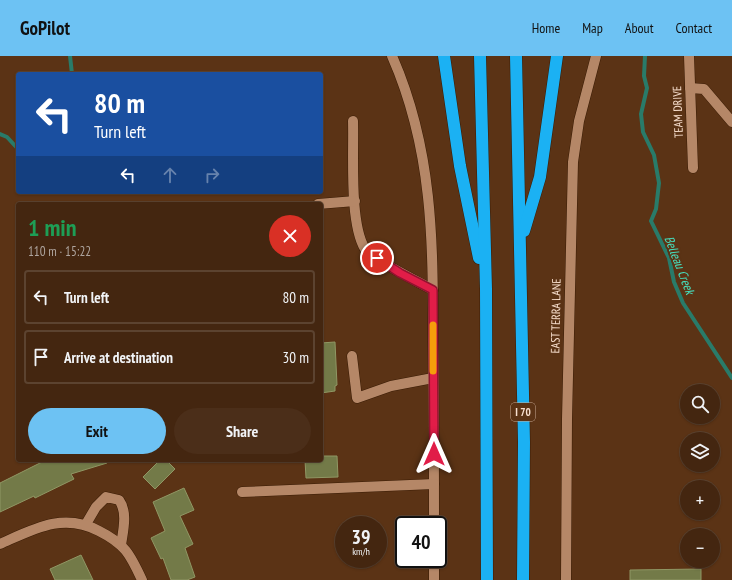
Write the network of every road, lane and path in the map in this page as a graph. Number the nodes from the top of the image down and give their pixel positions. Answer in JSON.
{"nodes":[{"id":1,"x":392,"y":56,"type":"edge"},
{"id":2,"x":444,"y":56,"type":"edge"},
{"id":3,"x":480,"y":56,"type":"edge"},
{"id":4,"x":516,"y":56,"type":"edge"},
{"id":5,"x":557,"y":56,"type":"edge"},
{"id":6,"x":596,"y":56,"type":"edge"},
{"id":7,"x":689,"y":56,"type":"edge"},
{"id":8,"x":690,"y":88,"type":"junction"},
{"id":9,"x":354,"y":121,"type":"dead end"},
{"id":10,"x":732,"y":122,"type":"edge"},
{"id":11,"x":693,"y":168,"type":"dead end"},
{"id":12,"x":355,"y":201,"type":"junction"},
{"id":13,"x":323,"y":204,"type":"edge"},
{"id":14,"x":521,"y":244,"type":"junction"},
{"id":15,"x":486,"y":288,"type":"junction"},
{"id":16,"x":433,"y":290,"type":"junction"},
{"id":17,"x":352,"y":356,"type":"dead end"},
{"id":18,"x":434,"y":378,"type":"junction"},
{"id":19,"x":434,"y":484,"type":"junction"},
{"id":20,"x":242,"y":492,"type":"dead end"},
{"id":21,"x":434,"y":516,"type":"edge"},
{"id":22,"x":86,"y":524,"type":"junction"},
{"id":23,"x":0,"y":544,"type":"edge"},
{"id":24,"x":120,"y":545,"type":"junction"},
{"id":25,"x":434,"y":568,"type":"edge"},
{"id":26,"x":142,"y":580,"type":"edge"},
{"id":27,"x":434,"y":580,"type":"edge"},
{"id":28,"x":487,"y":580,"type":"edge"},
{"id":29,"x":523,"y":580,"type":"edge"},
{"id":30,"x":566,"y":580,"type":"edge"}],
"edges":[{"from":1,"to":16,"type":"street"},
{"from":2,"to":15,"type":"highway"},
{"from":3,"to":15,"type":"highway"},
{"from":4,"to":14,"type":"highway","number":"I 70"},
{"from":5,"to":14,"type":"highway"},
{"from":6,"to":30,"type":"street","name":"EAST TERRA LANE"},
{"from":7,"to":8,"type":"street","name":"TEAM DRIVE"},
{"from":8,"to":10,"type":"street"},
{"from":8,"to":11,"type":"street","name":"TEAM DRIVE"},
{"from":9,"to":12,"type":"street"},
{"from":12,"to":13,"type":"street"},
{"from":12,"to":16,"type":"street"},
{"from":14,"to":29,"type":"highway","number":"I 70"},
{"from":15,"to":28,"type":"highway"},
{"from":16,"to":18,"type":"street"},
{"from":17,"to":18,"type":"street"},
{"from":18,"to":19,"type":"street"},
{"from":19,"to":20,"type":"street"},
{"from":19,"to":21,"type":"street"},
{"from":22,"to":23,"type":"street"},
{"from":22,"to":24,"type":"street"},
{"from":22,"to":24,"type":"street"},
{"from":24,"to":26,"type":"street"},
{"from":25,"to":27,"type":"street"}]}
